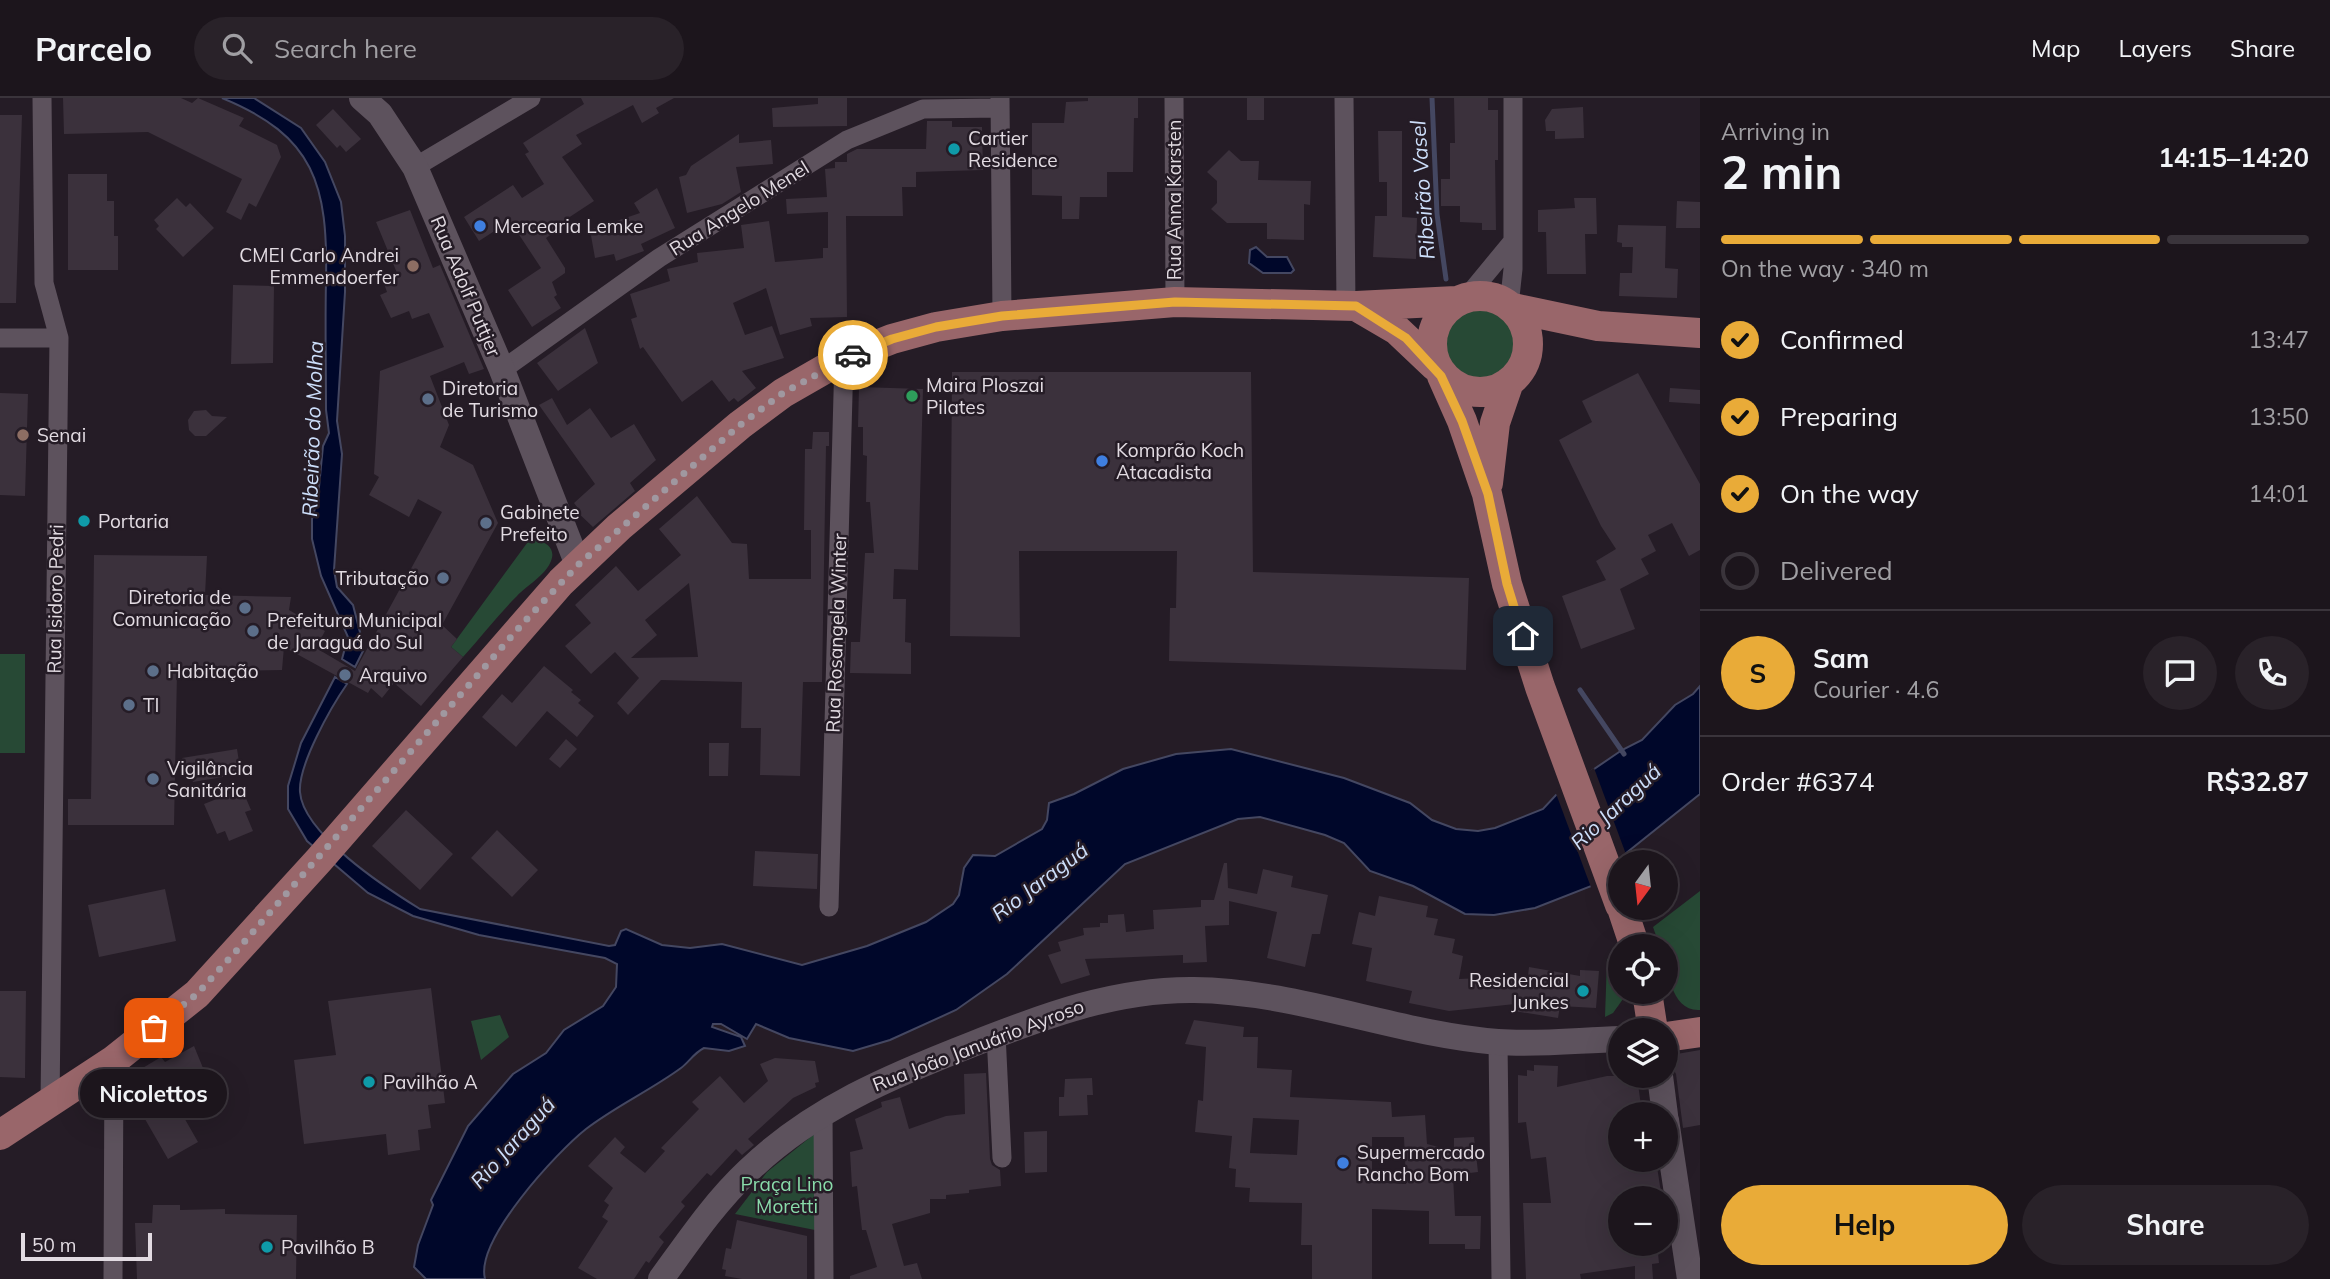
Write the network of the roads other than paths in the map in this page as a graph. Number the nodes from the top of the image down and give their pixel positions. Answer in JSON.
{"nodes":[{"id":1,"x":42,"y":98,"type":"edge"},
{"id":2,"x":531,"y":98,"type":"edge"},
{"id":3,"x":1174,"y":98,"type":"edge"},
{"id":4,"x":1344,"y":98,"type":"edge"},
{"id":5,"x":1513,"y":98,"type":"edge"},
{"id":6,"x":374,"y":103,"type":"edge"},
{"id":7,"x":1000,"y":103,"type":"edge"},
{"id":8,"x":415,"y":167,"type":"junction"},
{"id":9,"x":1513,"y":241,"type":"junction"},
{"id":10,"x":1461,"y":300,"type":"junction"},
{"id":11,"x":1175,"y":302,"type":"junction"},
{"id":12,"x":1351,"y":305,"type":"junction"},
{"id":13,"x":1511,"y":307,"type":"junction"},
{"id":14,"x":1002,"y":316,"type":"junction"},
{"id":15,"x":1598,"y":326,"type":"junction"},
{"id":16,"x":1700,"y":333,"type":"edge"},
{"id":17,"x":0,"y":338,"type":"edge"},
{"id":18,"x":60,"y":338,"type":"junction"},
{"id":19,"x":1528,"y":354,"type":"junction"},
{"id":20,"x":844,"y":358,"type":"junction"},
{"id":21,"x":502,"y":370,"type":"junction"},
{"id":22,"x":1438,"y":371,"type":"junction"},
{"id":23,"x":1509,"y":382,"type":"junction"},
{"id":24,"x":1488,"y":494,"type":"junction"},
{"id":25,"x":578,"y":565,"type":"junction"},
{"id":26,"x":829,"y":906,"type":"dead end"},
{"id":27,"x":1627,"y":923,"type":"edge"},
{"id":28,"x":1700,"y":1032,"type":"edge"},
{"id":29,"x":996,"y":1034,"type":"junction"},
{"id":30,"x":1678,"y":1035,"type":"edge"},
{"id":31,"x":1608,"y":1039,"type":"edge"},
{"id":32,"x":1498,"y":1042,"type":"junction"},
{"id":33,"x":114,"y":1060,"type":"junction"},
{"id":34,"x":50,"y":1103,"type":"junction"},
{"id":35,"x":823,"y":1112,"type":"junction"},
{"id":36,"x":0,"y":1135,"type":"edge"},
{"id":37,"x":1002,"y":1158,"type":"dead end"},
{"id":38,"x":1674,"y":1172,"type":"edge"},
{"id":39,"x":113,"y":1279,"type":"edge"},
{"id":40,"x":661,"y":1279,"type":"edge"},
{"id":41,"x":824,"y":1279,"type":"edge"},
{"id":42,"x":1501,"y":1279,"type":"edge"},
{"id":43,"x":1690,"y":1279,"type":"edge"}],
"edges":[{"from":1,"to":18,"type":"street","name":"Rua Isidoro Pedri"},
{"from":2,"to":8,"type":"street"},
{"from":3,"to":11,"type":"street","name":"Rua Anna Karsten"},
{"from":4,"to":12,"type":"street"},
{"from":5,"to":9,"type":"street"},
{"from":6,"to":8,"type":"main road","name":"Rua Adolf Puttjer"},
{"from":7,"to":14,"type":"street"},
{"from":7,"to":21,"type":"street","name":"Rua Angelo Menel"},
{"from":8,"to":21,"type":"main road","name":"Rua Adolf Puttjer"},
{"from":9,"to":10,"type":"street"},
{"from":9,"to":13,"type":"street"},
{"from":10,"to":12,"type":"main road"},
{"from":10,"to":13,"type":"main road"},
{"from":10,"to":22,"type":"main road"},
{"from":11,"to":12,"type":"main road"},
{"from":11,"to":14,"type":"main road"},
{"from":12,"to":22,"type":"main road"},
{"from":13,"to":15,"type":"main road"},
{"from":13,"to":19,"type":"main road"},
{"from":14,"to":20,"type":"main road"},
{"from":15,"to":16,"type":"main road"},
{"from":15,"to":19,"type":"main road"},
{"from":17,"to":18,"type":"street"},
{"from":18,"to":34,"type":"street","name":"Rua Isidoro Pedri"},
{"from":19,"to":23,"type":"main road"},
{"from":20,"to":25,"type":"main road"},
{"from":20,"to":26,"type":"street","name":"Rua Rosangela Winter"},
{"from":21,"to":25,"type":"main road","name":"Rua Adolf Puttjer"},
{"from":22,"to":23,"type":"main road"},
{"from":22,"to":24,"type":"main road"},
{"from":23,"to":24,"type":"main road"},
{"from":24,"to":27,"type":"main road"},
{"from":25,"to":33,"type":"main road"},
{"from":28,"to":30,"type":"main road"},
{"from":29,"to":32,"type":"main road","name":"Rua João Januário Ayroso"},
{"from":29,"to":35,"type":"main road","name":"Rua João Januário Ayroso"},
{"from":29,"to":37,"type":"street"},
{"from":31,"to":32,"type":"main road","name":"Rua João Januário Ayroso"},
{"from":32,"to":42,"type":"street"},
{"from":33,"to":34,"type":"main road"},
{"from":33,"to":39,"type":"street"},
{"from":34,"to":36,"type":"main road"},
{"from":35,"to":40,"type":"main road","name":"Rua João Januário Ayroso"},
{"from":35,"to":41,"type":"street"},
{"from":38,"to":43,"type":"main road"}]}
